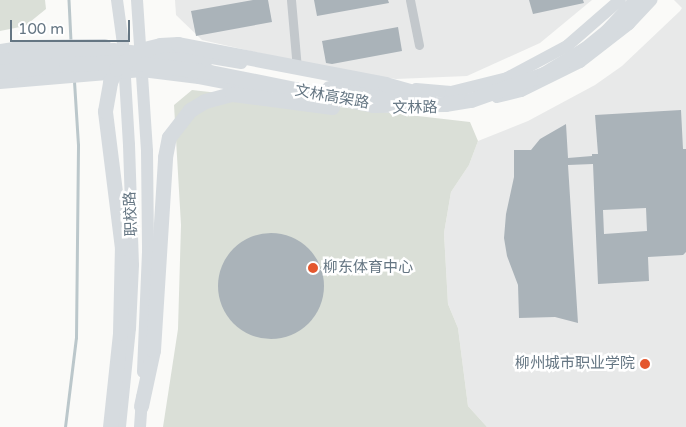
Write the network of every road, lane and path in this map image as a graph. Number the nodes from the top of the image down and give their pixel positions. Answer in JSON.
{"nodes":[{"id":1,"x":117,"y":0,"type":"edge"},
{"id":2,"x":137,"y":0,"type":"edge"},
{"id":3,"x":291,"y":0,"type":"edge"},
{"id":4,"x":410,"y":0,"type":"edge"},
{"id":5,"x":622,"y":0,"type":"edge"},
{"id":6,"x":636,"y":0,"type":"edge"},
{"id":7,"x":651,"y":0,"type":"edge"},
{"id":8,"x":123,"y":44,"type":"junction"},
{"id":9,"x":419,"y":45,"type":"dead end"},
{"id":10,"x":140,"y":47,"type":"junction"},
{"id":11,"x":0,"y":50,"type":"edge"},
{"id":12,"x":1,"y":71,"type":"edge"},
{"id":13,"x":142,"y":71,"type":"junction"},
{"id":14,"x":125,"y":72,"type":"junction"},
{"id":15,"x":297,"y":73,"type":"junction"},
{"id":16,"x":428,"y":96,"type":"junction"},
{"id":17,"x":413,"y":105,"type":"junction"},
{"id":18,"x":141,"y":406,"type":"junction"},
{"id":19,"x":110,"y":427,"type":"edge"},
{"id":20,"x":120,"y":427,"type":"edge"},
{"id":21,"x":140,"y":427,"type":"edge"}],
"edges":[{"from":1,"to":8,"type":"main road","name":"职校路"},
{"from":2,"to":10,"type":"main road","name":"职校路"},
{"from":3,"to":15,"type":"street"},
{"from":4,"to":9,"type":"street"},
{"from":5,"to":15,"type":"main road","name":"文林路"},
{"from":5,"to":16,"type":"highway","name":"文林高架路"},
{"from":6,"to":17,"type":"highway","name":"文林高架路"},
{"from":7,"to":13,"type":"main road","name":"文林路"},
{"from":8,"to":10,"type":"main road","name":"文林路"},
{"from":8,"to":11,"type":"main road","name":"文林路"},
{"from":8,"to":14,"type":"main road","name":"职校路"},
{"from":10,"to":13,"type":"main road","name":"职校路"},
{"from":10,"to":15,"type":"main road","name":"文林路"},
{"from":12,"to":14,"type":"main road","name":"文林路"},
{"from":12,"to":16,"type":"highway","name":"文林高架路"},
{"from":12,"to":17,"type":"highway","name":"文林高架路"},
{"from":13,"to":14,"type":"main road","name":"文林路"},
{"from":13,"to":18,"type":"main road","name":"职校路"},
{"from":14,"to":20,"type":"main road","name":"职校路"},
{"from":16,"to":19,"type":"highway"},
{"from":17,"to":18,"type":"highway"},
{"from":18,"to":21,"type":"main road","name":"职校路"}]}
